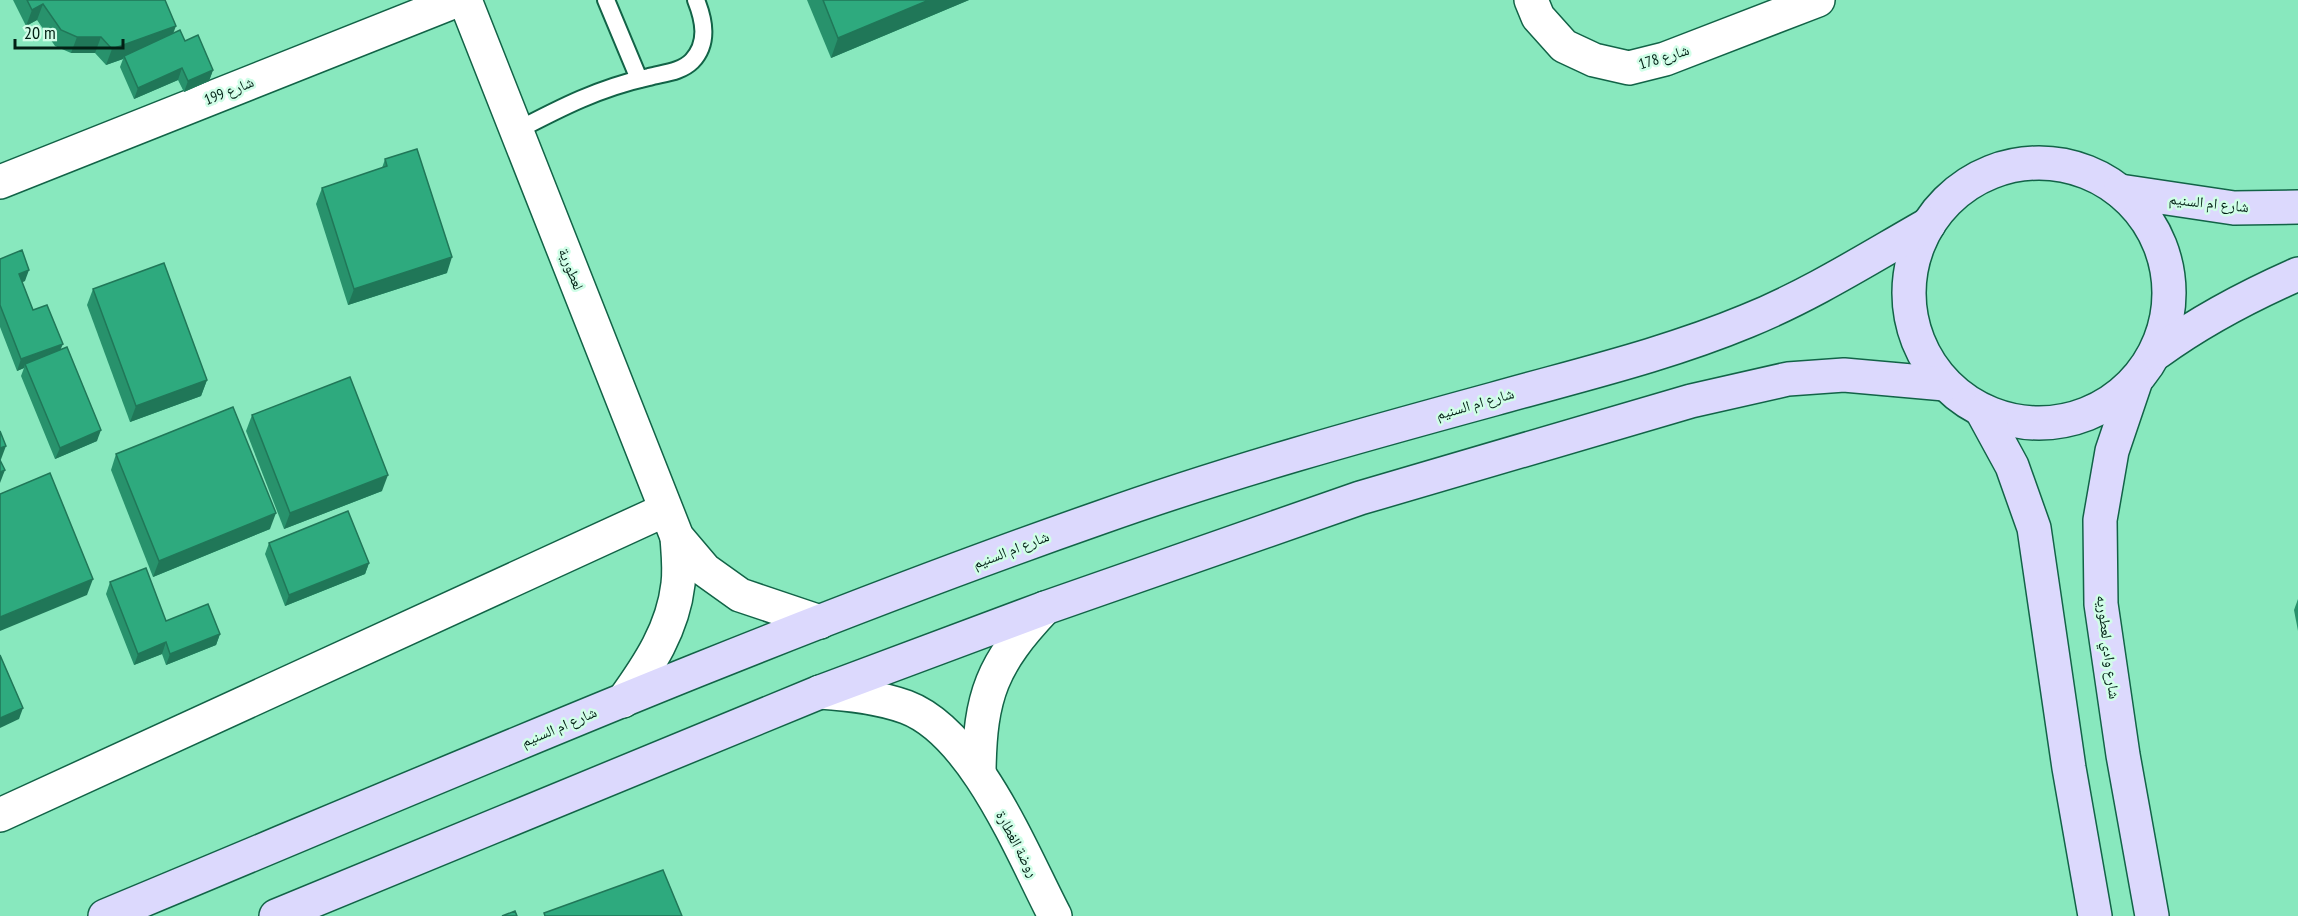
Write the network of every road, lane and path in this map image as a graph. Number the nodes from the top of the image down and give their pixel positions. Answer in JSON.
{"nodes":[{"id":1,"x":458,"y":0,"type":"edge"},
{"id":2,"x":465,"y":0,"type":"edge"},
{"id":3,"x":606,"y":0,"type":"edge"},
{"id":4,"x":696,"y":0,"type":"edge"},
{"id":5,"x":1531,"y":0,"type":"edge"},
{"id":6,"x":1818,"y":0,"type":"edge"},
{"id":7,"x":639,"y":79,"type":"junction"},
{"id":8,"x":516,"y":130,"type":"junction"},
{"id":9,"x":0,"y":182,"type":"edge"},
{"id":10,"x":2120,"y":191,"type":"junction"},
{"id":11,"x":2298,"y":207,"type":"edge"},
{"id":12,"x":1929,"y":224,"type":"junction"},
{"id":13,"x":2298,"y":274,"type":"edge"},
{"id":14,"x":2158,"y":352,"type":"junction"},
{"id":15,"x":2136,"y":380,"type":"junction"},
{"id":16,"x":1945,"y":384,"type":"junction"},
{"id":17,"x":1982,"y":411,"type":"junction"},
{"id":18,"x":671,"y":524,"type":"junction"},
{"id":19,"x":1045,"y":608,"type":"junction"},
{"id":20,"x":820,"y":622,"type":"junction"},
{"id":21,"x":820,"y":692,"type":"junction"},
{"id":22,"x":623,"y":701,"type":"junction"},
{"id":23,"x":979,"y":772,"type":"junction"},
{"id":24,"x":0,"y":815,"type":"edge"},
{"id":25,"x":105,"y":916,"type":"edge"},
{"id":26,"x":276,"y":916,"type":"edge"},
{"id":27,"x":1055,"y":916,"type":"edge"},
{"id":28,"x":2095,"y":916,"type":"edge"},
{"id":29,"x":2152,"y":916,"type":"edge"}],
"edges":[{"from":1,"to":9,"type":"street","name":"شارع 199"},
{"from":2,"to":8,"type":"street","name":"لعطورية"},
{"from":3,"to":7,"type":"lane"},
{"from":4,"to":7,"type":"lane"},
{"from":5,"to":6,"type":"street","name":"شارع 178"},
{"from":7,"to":8,"type":"lane"},
{"from":8,"to":18,"type":"street","name":"لعطورية"},
{"from":10,"to":11,"type":"main road","name":"شارع ام السنيم"},
{"from":10,"to":12,"type":"main road"},
{"from":10,"to":14,"type":"main road"},
{"from":12,"to":16,"type":"main road"},
{"from":12,"to":20,"type":"main road","name":"شارع ام السنيم"},
{"from":13,"to":14,"type":"main road"},
{"from":14,"to":15,"type":"main road"},
{"from":15,"to":17,"type":"main road"},
{"from":15,"to":29,"type":"main road","name":"شارع وادي لعطوريه"},
{"from":16,"to":17,"type":"main road"},
{"from":16,"to":19,"type":"main road"},
{"from":17,"to":28,"type":"main road"},
{"from":18,"to":20,"type":"street","name":"لعطورية"},
{"from":18,"to":22,"type":"street","name":"لعطورية"},
{"from":18,"to":24,"type":"street"},
{"from":19,"to":21,"type":"main road"},
{"from":19,"to":23,"type":"street","name":"روضة الغطارة"},
{"from":20,"to":22,"type":"main road","name":"شارع ام السنيم"},
{"from":21,"to":23,"type":"street","name":"روضة الغطارة"},
{"from":21,"to":26,"type":"main road"},
{"from":22,"to":25,"type":"main road","name":"شارع ام السنيم"},
{"from":23,"to":27,"type":"street","name":"روضة الغطارة"}]}
